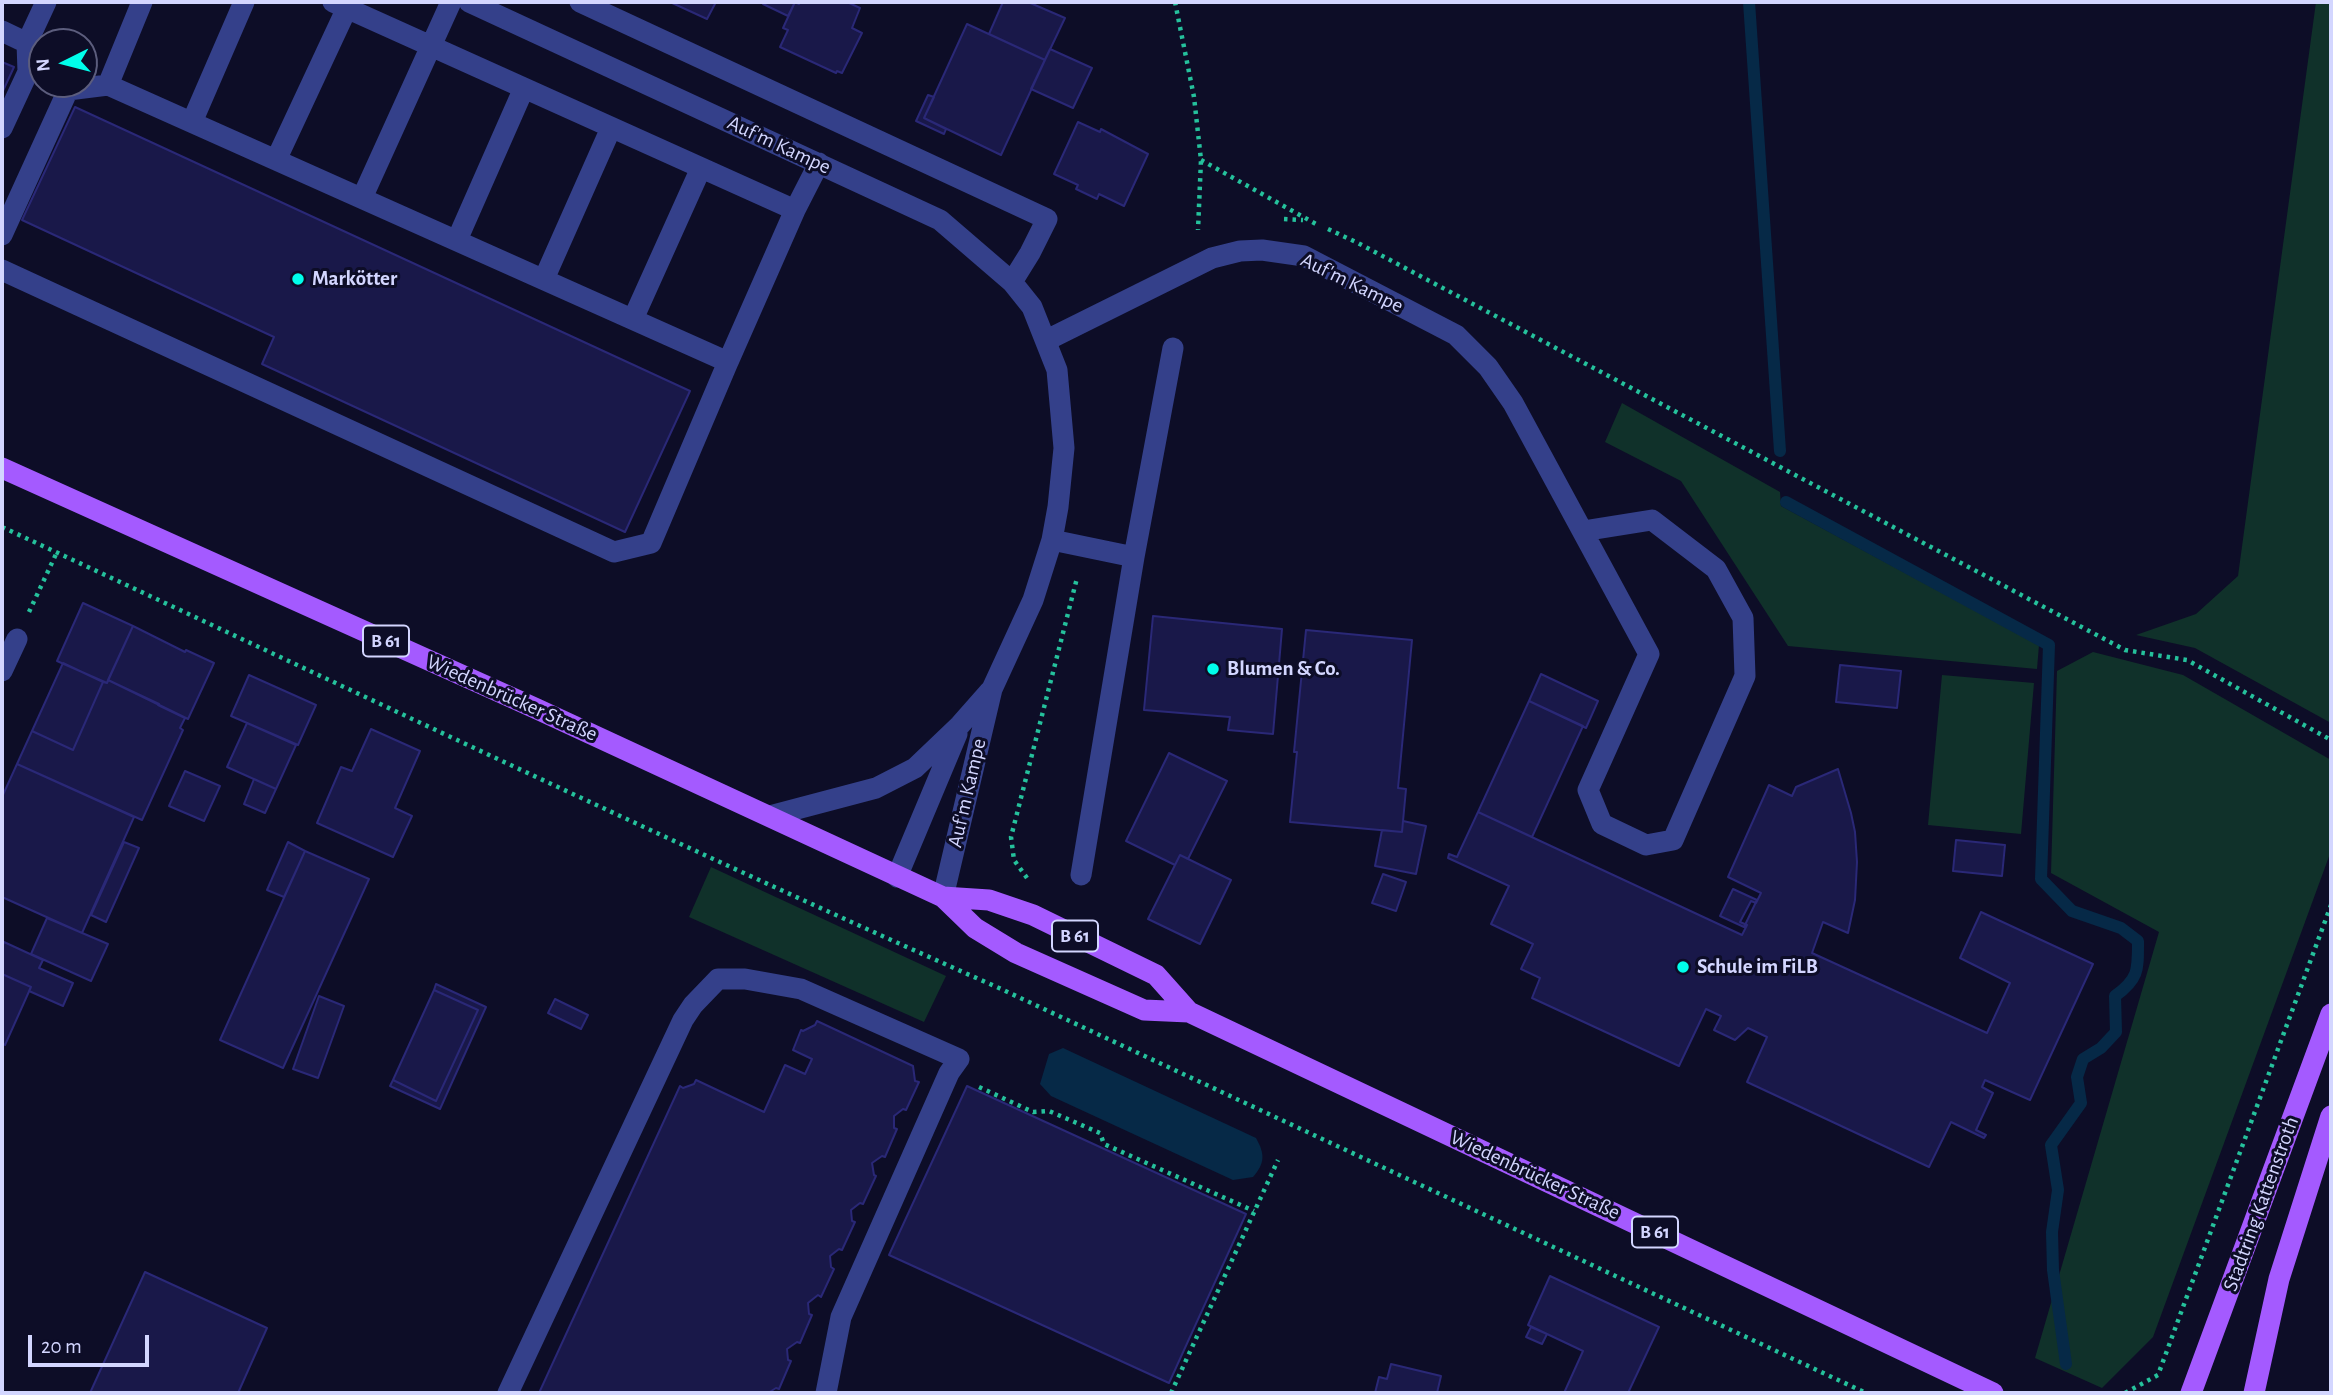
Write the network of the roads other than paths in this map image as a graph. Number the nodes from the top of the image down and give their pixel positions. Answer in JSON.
{"nodes":[{"id":1,"x":46,"y":2,"type":"edge"},
{"id":2,"x":142,"y":2,"type":"edge"},
{"id":3,"x":244,"y":2,"type":"edge"},
{"id":4,"x":451,"y":2,"type":"edge"},
{"id":5,"x":469,"y":2,"type":"edge"},
{"id":6,"x":580,"y":2,"type":"edge"},
{"id":7,"x":340,"y":5,"type":"edge"},
{"id":8,"x":2,"y":31,"type":"edge"},
{"id":9,"x":27,"y":43,"type":"junction"},
{"id":10,"x":431,"y":46,"type":"junction"},
{"id":11,"x":108,"y":85,"type":"junction"},
{"id":12,"x":524,"y":88,"type":"junction"},
{"id":13,"x":192,"y":122,"type":"junction"},
{"id":14,"x":2,"y":128,"type":"edge"},
{"id":15,"x":611,"y":128,"type":"junction"},
{"id":16,"x":276,"y":160,"type":"junction"},
{"id":17,"x":819,"y":163,"type":"junction"},
{"id":18,"x":701,"y":168,"type":"junction"},
{"id":19,"x":362,"y":198,"type":"junction"},
{"id":20,"x":795,"y":210,"type":"junction"},
{"id":21,"x":2,"y":235,"type":"edge"},
{"id":22,"x":457,"y":240,"type":"junction"},
{"id":23,"x":2,"y":270,"type":"edge"},
{"id":24,"x":544,"y":279,"type":"junction"},
{"id":25,"x":1012,"y":282,"type":"junction"},
{"id":26,"x":634,"y":319,"type":"junction"},
{"id":27,"x":1047,"y":340,"type":"junction"},
{"id":28,"x":1173,"y":348,"type":"dead end"},
{"id":29,"x":728,"y":362,"type":"junction"},
{"id":30,"x":2,"y":468,"type":"edge"},
{"id":31,"x":1578,"y":523,"type":"junction"},
{"id":32,"x":1052,"y":541,"type":"junction"},
{"id":33,"x":1134,"y":557,"type":"junction"},
{"id":34,"x":992,"y":689,"type":"junction"},
{"id":35,"x":960,"y":725,"type":"junction"},
{"id":36,"x":770,"y":816,"type":"junction"},
{"id":37,"x":1081,"y":875,"type":"dead end"},
{"id":38,"x":897,"y":877,"type":"junction"},
{"id":39,"x":943,"y":897,"type":"junction"},
{"id":40,"x":1189,"y":1012,"type":"junction"},
{"id":41,"x":2331,"y":1014,"type":"edge"},
{"id":42,"x":2331,"y":1116,"type":"edge"},
{"id":43,"x":508,"y":1393,"type":"edge"},
{"id":44,"x":826,"y":1393,"type":"edge"},
{"id":45,"x":1993,"y":1393,"type":"edge"},
{"id":46,"x":2191,"y":1393,"type":"edge"},
{"id":47,"x":2254,"y":1393,"type":"edge"}],
"edges":[{"from":1,"to":9,"type":"street"},
{"from":2,"to":11,"type":"street"},
{"from":3,"to":13,"type":"street"},
{"from":4,"to":10,"type":"street"},
{"from":5,"to":17,"type":"street","name":"Auf'm Kampe"},
{"from":6,"to":25,"type":"street"},
{"from":7,"to":10,"type":"street"},
{"from":7,"to":16,"type":"street"},
{"from":8,"to":9,"type":"street"},
{"from":9,"to":14,"type":"street"},
{"from":10,"to":12,"type":"street"},
{"from":10,"to":19,"type":"street"},
{"from":11,"to":13,"type":"street"},
{"from":11,"to":21,"type":"street"},
{"from":12,"to":15,"type":"street"},
{"from":12,"to":22,"type":"street"},
{"from":13,"to":16,"type":"street"},
{"from":15,"to":18,"type":"street"},
{"from":15,"to":24,"type":"street"},
{"from":16,"to":19,"type":"street"},
{"from":17,"to":20,"type":"street"},
{"from":17,"to":25,"type":"street","name":"Auf'm Kampe"},
{"from":18,"to":20,"type":"street"},
{"from":18,"to":26,"type":"street"},
{"from":19,"to":22,"type":"street"},
{"from":20,"to":29,"type":"street"},
{"from":22,"to":24,"type":"street"},
{"from":23,"to":29,"type":"street"},
{"from":24,"to":26,"type":"street"},
{"from":25,"to":27,"type":"street","name":"Auf'm Kampe"},
{"from":26,"to":29,"type":"street"},
{"from":27,"to":31,"type":"street","name":"Auf'm Kampe"},
{"from":27,"to":32,"type":"street","name":"Auf'm Kampe"},
{"from":28,"to":33,"type":"street"},
{"from":30,"to":36,"type":"main road","name":"Wiedenbrücker Straße","number":"B 61"},
{"from":31,"to":31,"type":"street","name":"Auf'm Kampe"},
{"from":32,"to":33,"type":"street"},
{"from":32,"to":34,"type":"street","name":"Auf'm Kampe"},
{"from":33,"to":37,"type":"street"},
{"from":34,"to":35,"type":"street","name":"Auf'm Kampe"},
{"from":34,"to":39,"type":"street","name":"Auf'm Kampe"},
{"from":35,"to":36,"type":"street","name":"Auf'm Kampe"},
{"from":35,"to":38,"type":"street","name":"Auf'm Kampe"},
{"from":36,"to":38,"type":"main road","name":"Wiedenbrücker Straße","number":"B 61"},
{"from":38,"to":39,"type":"main road","name":"Wiedenbrücker Straße","number":"B 61"},
{"from":39,"to":40,"type":"main road","name":"Wiedenbrücker Straße","number":"B 61"},
{"from":39,"to":40,"type":"main road","name":"Wiedenbrücker Straße","number":"B 61"},
{"from":40,"to":45,"type":"main road","name":"Wiedenbrücker Straße","number":"B 61"},
{"from":41,"to":46,"type":"main road","name":"Stadtring Kattenstroth"},
{"from":42,"to":47,"type":"main road","name":"Stadtring Kattenstroth"},
{"from":43,"to":44,"type":"street"}]}
